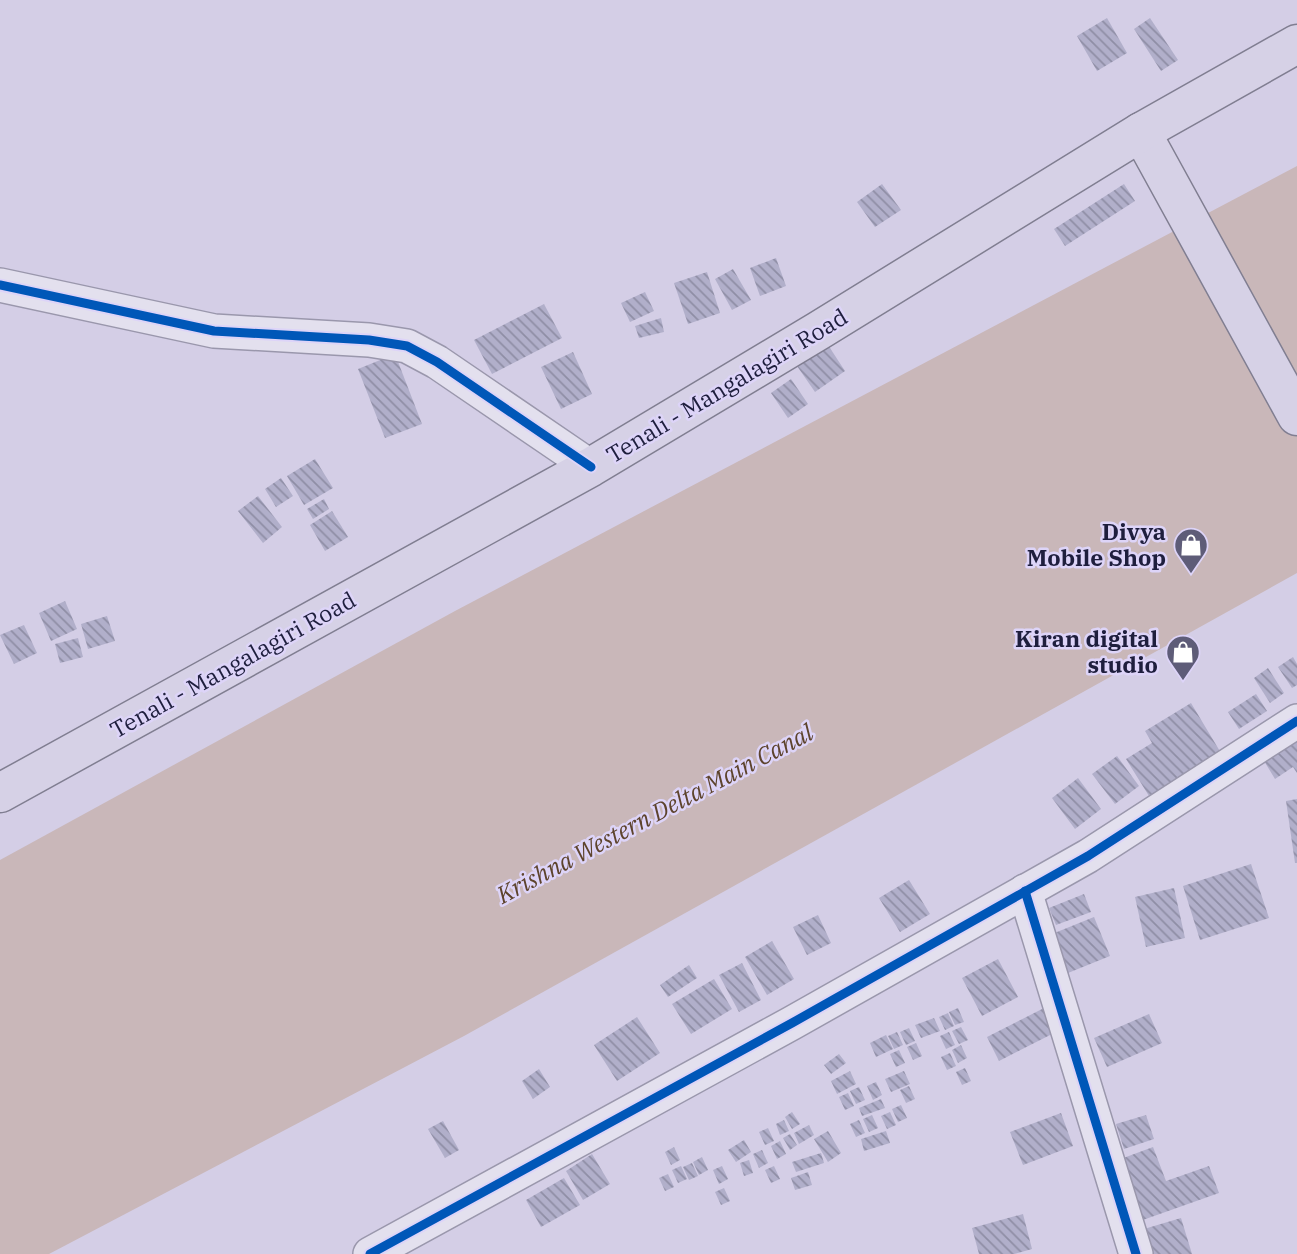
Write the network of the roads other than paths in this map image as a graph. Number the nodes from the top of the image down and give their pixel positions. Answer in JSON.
{"nodes":[{"id":1,"x":1297,"y":44,"type":"edge"},
{"id":2,"x":1141,"y":132,"type":"junction"},
{"id":3,"x":0,"y":285,"type":"edge"},
{"id":4,"x":1297,"y":416,"type":"edge"},
{"id":5,"x":591,"y":467,"type":"junction"},
{"id":6,"x":1297,"y":721,"type":"edge"},
{"id":7,"x":0,"y":793,"type":"edge"},
{"id":8,"x":1025,"y":891,"type":"junction"},
{"id":9,"x":370,"y":1254,"type":"edge"},
{"id":10,"x":1136,"y":1254,"type":"edge"}],
"edges":[{"from":1,"to":2,"type":"main road","name":"Tenali - Mangalagiri Road"},
{"from":2,"to":4,"type":"main road"},
{"from":2,"to":5,"type":"main road","name":"Tenali - Mangalagiri Road"},
{"from":3,"to":5,"type":"street"},
{"from":5,"to":7,"type":"main road","name":"Tenali - Mangalagiri Road"},
{"from":6,"to":8,"type":"street"},
{"from":8,"to":9,"type":"street"},
{"from":8,"to":10,"type":"street"}]}
